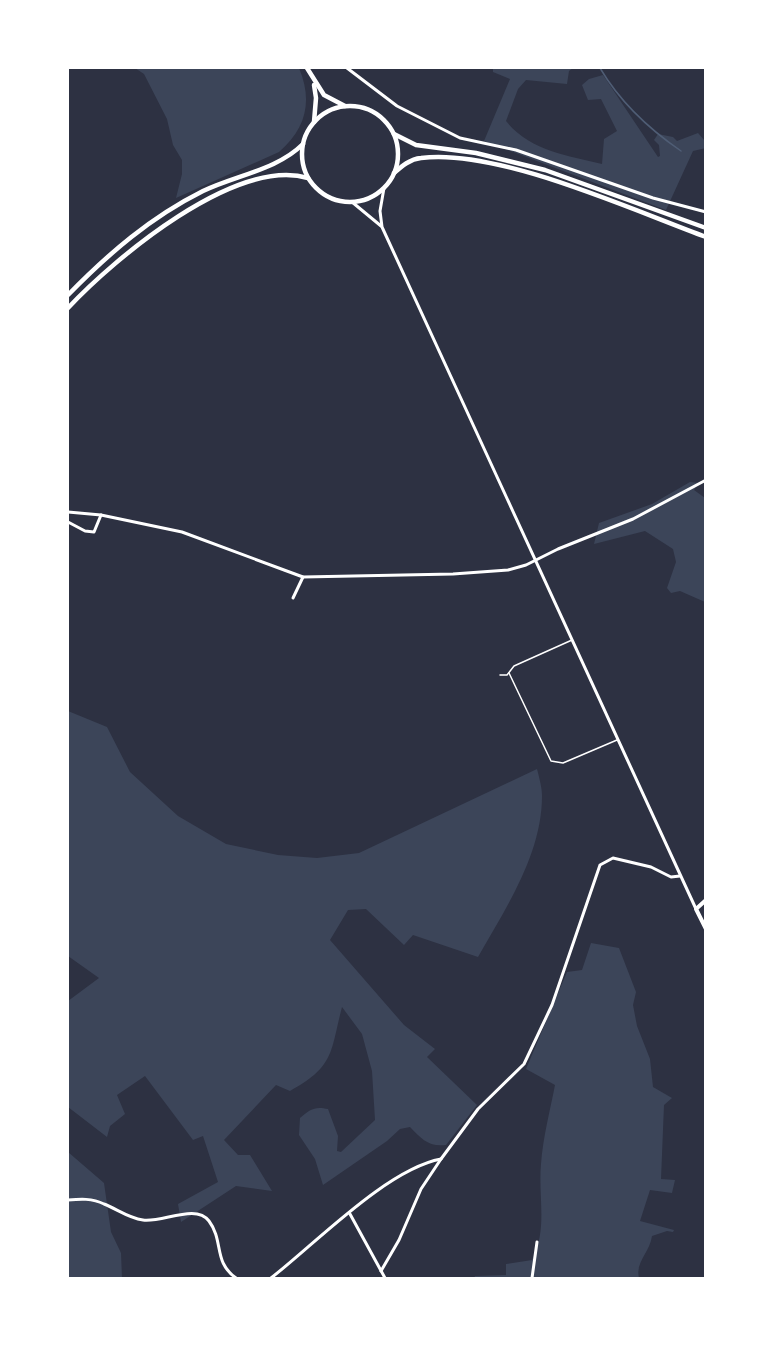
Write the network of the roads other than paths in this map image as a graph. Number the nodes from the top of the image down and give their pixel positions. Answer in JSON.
{"nodes":[{"id":1,"x":307,"y":68,"type":"edge"},
{"id":2,"x":347,"y":68,"type":"edge"},
{"id":3,"x":314,"y":82,"type":"junction"},
{"id":4,"x":345,"y":106,"type":"junction"},
{"id":5,"x":314,"y":123,"type":"junction"},
{"id":6,"x":394,"y":134,"type":"junction"},
{"id":7,"x":303,"y":144,"type":"junction"},
{"id":8,"x":394,"y":173,"type":"junction"},
{"id":9,"x":308,"y":178,"type":"junction"},
{"id":10,"x":384,"y":188,"type":"junction"},
{"id":11,"x":352,"y":202,"type":"junction"},
{"id":12,"x":705,"y":212,"type":"edge"},
{"id":13,"x":382,"y":227,"type":"junction"},
{"id":14,"x":705,"y":227,"type":"edge"},
{"id":15,"x":705,"y":237,"type":"edge"},
{"id":16,"x":68,"y":295,"type":"edge"},
{"id":17,"x":68,"y":308,"type":"edge"},
{"id":18,"x":705,"y":480,"type":"edge"},
{"id":19,"x":68,"y":512,"type":"edge"},
{"id":20,"x":101,"y":515,"type":"junction"},
{"id":21,"x":68,"y":522,"type":"edge"},
{"id":22,"x":534,"y":561,"type":"junction"},
{"id":23,"x":303,"y":577,"type":"junction"},
{"id":24,"x":293,"y":598,"type":"dead end"},
{"id":25,"x":572,"y":640,"type":"junction"},
{"id":26,"x":509,"y":673,"type":"junction"},
{"id":27,"x":500,"y":675,"type":"dead end"},
{"id":28,"x":617,"y":740,"type":"junction"},
{"id":29,"x":680,"y":876,"type":"junction"},
{"id":30,"x":705,"y":900,"type":"edge"},
{"id":31,"x":696,"y":909,"type":"junction"},
{"id":32,"x":705,"y":929,"type":"edge"},
{"id":33,"x":441,"y":1159,"type":"junction"},
{"id":34,"x":68,"y":1200,"type":"edge"},
{"id":35,"x":350,"y":1213,"type":"junction"},
{"id":36,"x":537,"y":1242,"type":"dead end"},
{"id":37,"x":381,"y":1271,"type":"junction"},
{"id":38,"x":236,"y":1278,"type":"edge"},
{"id":39,"x":270,"y":1278,"type":"edge"},
{"id":40,"x":385,"y":1278,"type":"edge"},
{"id":41,"x":532,"y":1278,"type":"edge"}],
"edges":[{"from":1,"to":3,"type":"highway"},
{"from":2,"to":12,"type":"street"},
{"from":3,"to":4,"type":"highway"},
{"from":3,"to":5,"type":"highway"},
{"from":4,"to":5,"type":"highway"},
{"from":4,"to":6,"type":"highway"},
{"from":5,"to":7,"type":"highway"},
{"from":6,"to":8,"type":"highway"},
{"from":6,"to":14,"type":"highway"},
{"from":7,"to":9,"type":"highway"},
{"from":7,"to":16,"type":"highway"},
{"from":8,"to":10,"type":"highway"},
{"from":8,"to":15,"type":"highway"},
{"from":9,"to":11,"type":"highway"},
{"from":9,"to":17,"type":"highway"},
{"from":10,"to":11,"type":"highway"},
{"from":10,"to":13,"type":"street"},
{"from":11,"to":13,"type":"street"},
{"from":13,"to":22,"type":"street"},
{"from":18,"to":22,"type":"street"},
{"from":19,"to":20,"type":"street"},
{"from":20,"to":21,"type":"street"},
{"from":20,"to":23,"type":"street"},
{"from":22,"to":23,"type":"street"},
{"from":22,"to":25,"type":"street"},
{"from":23,"to":24,"type":"street"},
{"from":25,"to":26,"type":"lane"},
{"from":25,"to":28,"type":"street"},
{"from":26,"to":27,"type":"lane"},
{"from":26,"to":28,"type":"lane"},
{"from":28,"to":29,"type":"street"},
{"from":29,"to":31,"type":"street"},
{"from":29,"to":33,"type":"street"},
{"from":30,"to":31,"type":"main road"},
{"from":31,"to":32,"type":"main road"},
{"from":33,"to":35,"type":"street"},
{"from":33,"to":37,"type":"street"},
{"from":34,"to":38,"type":"street"},
{"from":35,"to":37,"type":"street"},
{"from":35,"to":39,"type":"street"},
{"from":36,"to":41,"type":"street"},
{"from":37,"to":40,"type":"street"}]}
